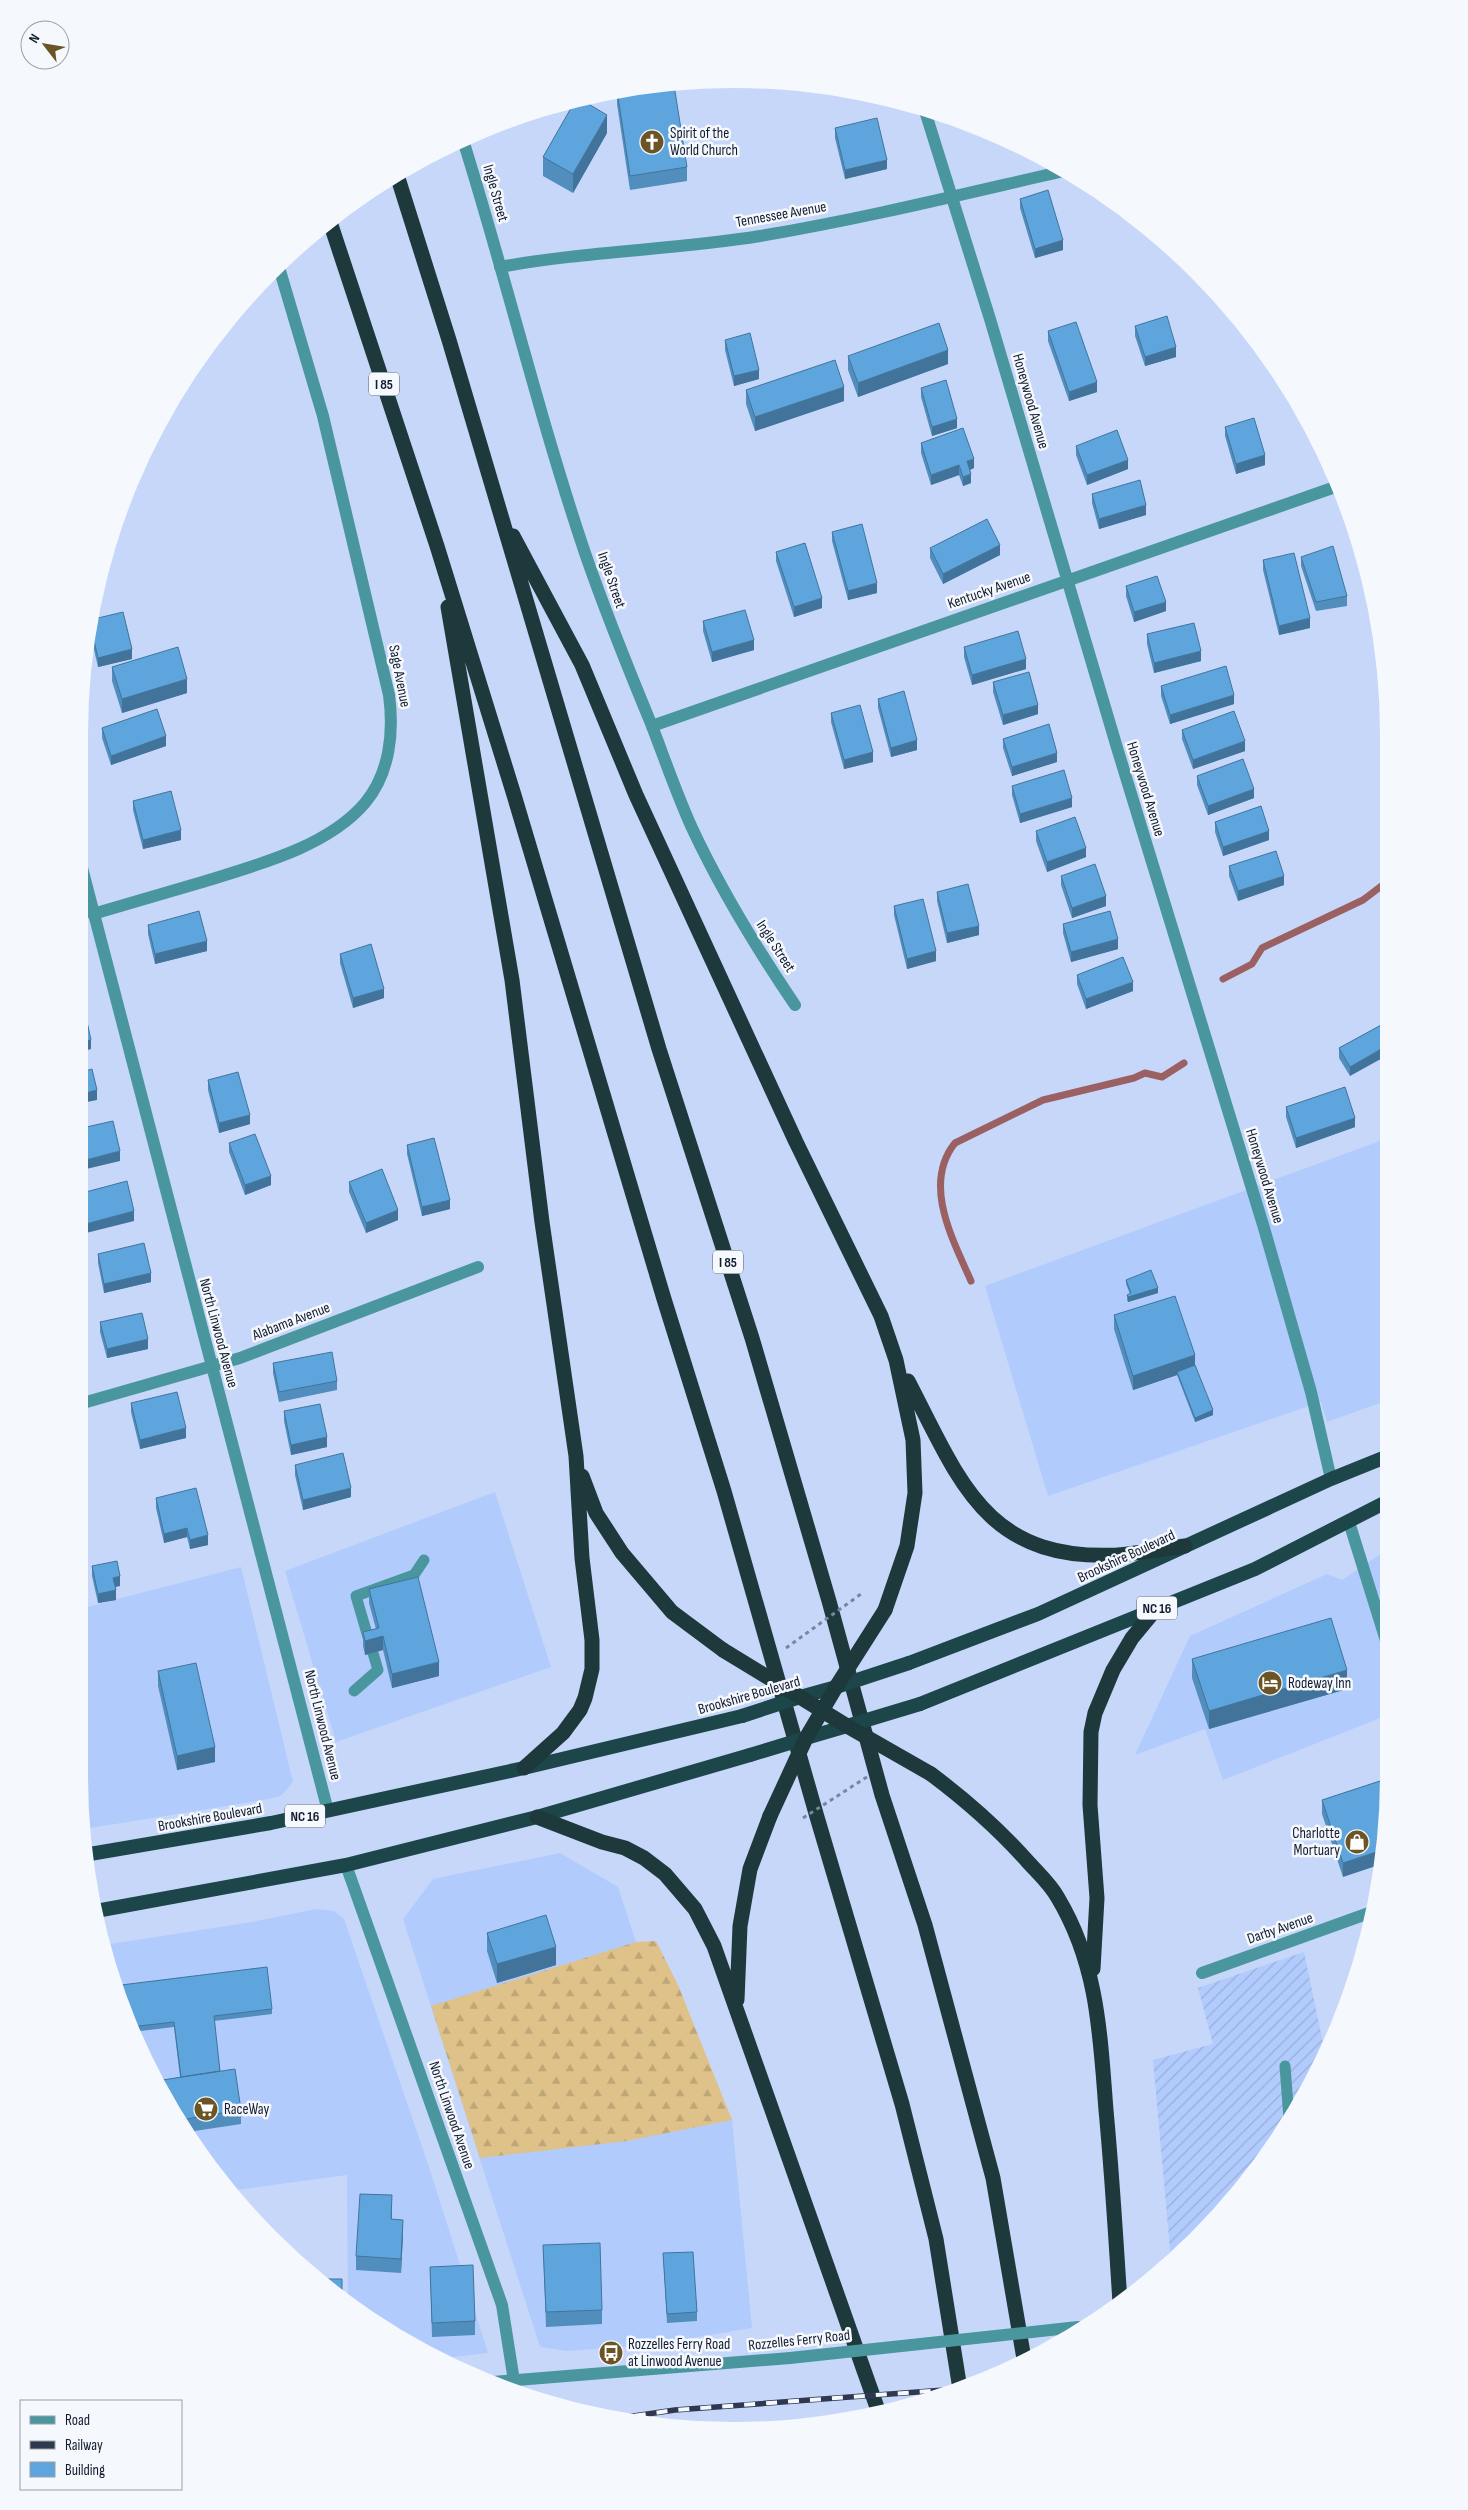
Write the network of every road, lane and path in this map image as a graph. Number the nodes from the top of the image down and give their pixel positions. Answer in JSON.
{"nodes":[{"id":1,"x":927,"y":118,"type":"edge"},
{"id":2,"x":465,"y":147,"type":"edge"},
{"id":3,"x":1055,"y":173,"type":"edge"},
{"id":4,"x":399,"y":181,"type":"edge"},
{"id":5,"x":951,"y":196,"type":"junction"},
{"id":6,"x":332,"y":228,"type":"edge"},
{"id":7,"x":500,"y":267,"type":"junction"},
{"id":8,"x":281,"y":273,"type":"edge"},
{"id":9,"x":1331,"y":488,"type":"edge"},
{"id":10,"x":498,"y":508,"type":"junction"},
{"id":11,"x":437,"y":546,"type":"junction"},
{"id":12,"x":1067,"y":580,"type":"junction"},
{"id":13,"x":652,"y":726,"type":"junction"},
{"id":14,"x":88,"y":916,"type":"edge"},
{"id":15,"x":88,"y":920,"type":"edge"},
{"id":16,"x":795,"y":1005,"type":"dead end"},
{"id":17,"x":478,"y":1267,"type":"dead end"},
{"id":18,"x":896,"y":1360,"type":"junction"},
{"id":19,"x":210,"y":1366,"type":"junction"},
{"id":20,"x":88,"y":1401,"type":"edge"},
{"id":21,"x":576,"y":1456,"type":"junction"},
{"id":22,"x":1380,"y":1459,"type":"edge"},
{"id":23,"x":1331,"y":1479,"type":"junction"},
{"id":24,"x":1380,"y":1505,"type":"edge"},
{"id":25,"x":1349,"y":1522,"type":"junction"},
{"id":26,"x":1185,"y":1546,"type":"junction"},
{"id":27,"x":424,"y":1560,"type":"dead end"},
{"id":28,"x":861,"y":1594,"type":"dead end"},
{"id":29,"x":1156,"y":1609,"type":"junction"},
{"id":30,"x":1380,"y":1621,"type":"edge"},
{"id":31,"x":786,"y":1648,"type":"dead end"},
{"id":32,"x":836,"y":1687,"type":"junction"},
{"id":33,"x":354,"y":1691,"type":"dead end"},
{"id":34,"x":800,"y":1697,"type":"junction"},
{"id":35,"x":821,"y":1711,"type":"junction"},
{"id":36,"x":847,"y":1726,"type":"junction"},
{"id":37,"x":806,"y":1738,"type":"junction"},
{"id":38,"x":524,"y":1768,"type":"junction"},
{"id":39,"x":870,"y":1775,"type":"dead end"},
{"id":40,"x":328,"y":1811,"type":"junction"},
{"id":41,"x":537,"y":1817,"type":"junction"},
{"id":42,"x":802,"y":1818,"type":"dead end"},
{"id":43,"x":92,"y":1854,"type":"edge"},
{"id":44,"x":346,"y":1865,"type":"junction"},
{"id":45,"x":102,"y":1910,"type":"edge"},
{"id":46,"x":1365,"y":1914,"type":"edge"},
{"id":47,"x":1202,"y":1973,"type":"dead end"},
{"id":48,"x":1092,"y":1983,"type":"junction"},
{"id":49,"x":738,"y":2013,"type":"junction"},
{"id":50,"x":1285,"y":2066,"type":"dead end"},
{"id":51,"x":1288,"y":2108,"type":"edge"},
{"id":52,"x":1119,"y":2295,"type":"edge"},
{"id":53,"x":1070,"y":2328,"type":"edge"},
{"id":54,"x":1023,"y":2354,"type":"edge"},
{"id":55,"x":514,"y":2380,"type":"junction"},
{"id":56,"x":507,"y":2381,"type":"edge"},
{"id":57,"x":959,"y":2382,"type":"edge"},
{"id":58,"x":877,"y":2406,"type":"edge"}],
"edges":[{"from":1,"to":5,"type":"street","name":"Honeywood Avenue"},
{"from":2,"to":7,"type":"street","name":"Ingle Street"},
{"from":3,"to":5,"type":"street","name":"Tennessee Avenue"},
{"from":4,"to":10,"type":"highway","number":"I 85"},
{"from":5,"to":7,"type":"street","name":"Tennessee Avenue"},
{"from":5,"to":12,"type":"street","name":"Honeywood Avenue"},
{"from":6,"to":11,"type":"highway","number":"I 85"},
{"from":7,"to":13,"type":"street","name":"Ingle Street"},
{"from":8,"to":14,"type":"street","name":"Sage Avenue"},
{"from":9,"to":12,"type":"street","name":"Kentucky Avenue"},
{"from":10,"to":18,"type":"highway"},
{"from":10,"to":54,"type":"highway","number":"I 85"},
{"from":11,"to":21,"type":"highway"},
{"from":11,"to":57,"type":"highway","number":"I 85"},
{"from":12,"to":13,"type":"street","name":"Kentucky Avenue"},
{"from":12,"to":23,"type":"street","name":"Honeywood Avenue"},
{"from":13,"to":16,"type":"street","name":"Ingle Street"},
{"from":15,"to":19,"type":"street","name":"North Linwood Avenue"},
{"from":17,"to":19,"type":"street","name":"Alabama Avenue"},
{"from":18,"to":26,"type":"highway"},
{"from":18,"to":32,"type":"highway","bridge":true},
{"from":19,"to":20,"type":"street","name":"Alabama Avenue"},
{"from":19,"to":40,"type":"street","name":"North Linwood Avenue"},
{"from":21,"to":34,"type":"highway","bridge":true},
{"from":21,"to":38,"type":"highway"},
{"from":22,"to":23,"type":"highway","name":"Brookshire Boulevard","number":"NC 16"},
{"from":23,"to":26,"type":"highway","name":"Brookshire Boulevard","number":"NC 16"},
{"from":24,"to":25,"type":"highway","number":"NC 16"},
{"from":25,"to":29,"type":"highway","number":"NC 16"},
{"from":25,"to":30,"type":"street"},
{"from":26,"to":32,"type":"highway","name":"Brookshire Boulevard","number":"NC 16","bridge":true},
{"from":27,"to":33,"type":"lane"},
{"from":28,"to":31,"type":"path","bridge":true},
{"from":29,"to":36,"type":"highway","number":"NC 16","bridge":true},
{"from":29,"to":48,"type":"highway"},
{"from":32,"to":34,"type":"highway","name":"Brookshire Boulevard","number":"NC 16"},
{"from":32,"to":35,"type":"highway"},
{"from":34,"to":35,"type":"highway"},
{"from":34,"to":38,"type":"highway","name":"Brookshire Boulevard","number":"NC 16","bridge":true},
{"from":35,"to":36,"type":"highway"},
{"from":35,"to":37,"type":"highway"},
{"from":36,"to":37,"type":"highway","number":"NC 16"},
{"from":36,"to":48,"type":"highway","bridge":true},
{"from":37,"to":41,"type":"highway","number":"NC 16","bridge":true},
{"from":37,"to":49,"type":"highway","bridge":true},
{"from":38,"to":40,"type":"highway","name":"Brookshire Boulevard","number":"NC 16"},
{"from":39,"to":42,"type":"path","bridge":true},
{"from":40,"to":43,"type":"highway","name":"Brookshire Boulevard","number":"NC 16"},
{"from":41,"to":44,"type":"highway","number":"NC 16"},
{"from":41,"to":49,"type":"highway"},
{"from":44,"to":45,"type":"highway","number":"NC 16"},
{"from":44,"to":55,"type":"street","name":"North Linwood Avenue"},
{"from":46,"to":47,"type":"street","name":"Darby Avenue"},
{"from":48,"to":52,"type":"highway"},
{"from":49,"to":58,"type":"highway"},
{"from":50,"to":51,"type":"lane"},
{"from":53,"to":55,"type":"street","name":"Rozzelles Ferry Road","bridge":true},
{"from":55,"to":56,"type":"street","name":"Rozzelles Ferry Road"}]}
